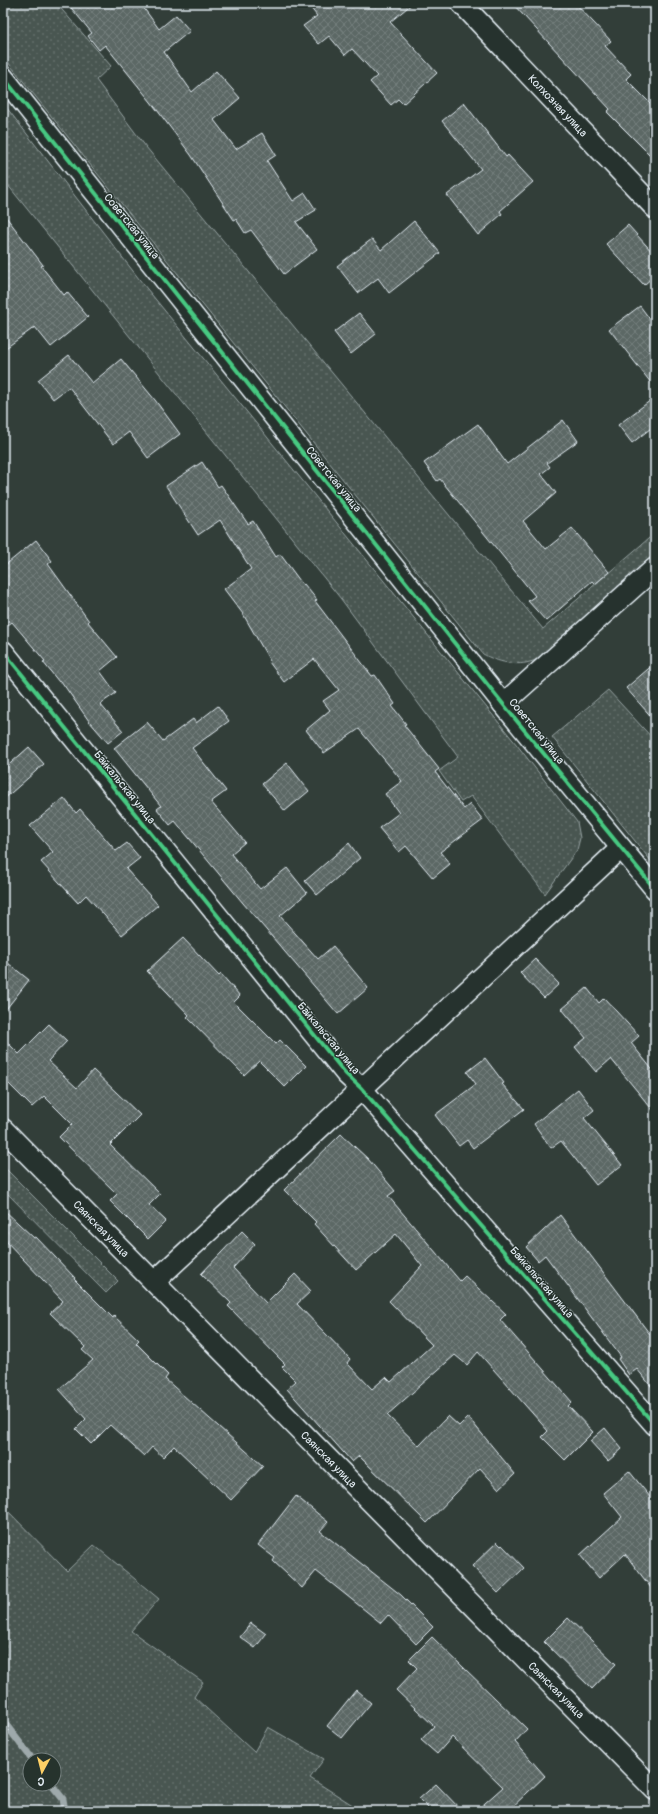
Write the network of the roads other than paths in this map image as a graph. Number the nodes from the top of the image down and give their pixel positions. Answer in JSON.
{"nodes":[{"id":1,"x":461,"y":3,"type":"edge"},
{"id":2,"x":3,"y":78,"type":"edge"},
{"id":3,"x":655,"y":208,"type":"edge"},
{"id":4,"x":655,"y":568,"type":"edge"},
{"id":5,"x":3,"y":651,"type":"edge"},
{"id":6,"x":503,"y":704,"type":"junction"},
{"id":7,"x":621,"y":848,"type":"junction"},
{"id":8,"x":655,"y":889,"type":"edge"},
{"id":9,"x":361,"y":1088,"type":"junction"},
{"id":10,"x":3,"y":1129,"type":"edge"},
{"id":11,"x":154,"y":1282,"type":"junction"},
{"id":12,"x":655,"y":1425,"type":"edge"},
{"id":13,"x":655,"y":1790,"type":"edge"}],
"edges":[{"from":1,"to":3,"type":"street","name":"Колхозная улица"},
{"from":2,"to":6,"type":"street","name":"Советская улица"},
{"from":4,"to":6,"type":"street"},
{"from":5,"to":9,"type":"street","name":"Байкальская улица"},
{"from":6,"to":7,"type":"street","name":"Советская улица"},
{"from":7,"to":8,"type":"street","name":"Советская улица"},
{"from":7,"to":9,"type":"street"},
{"from":9,"to":11,"type":"street"},
{"from":9,"to":12,"type":"street","name":"Байкальская улица"},
{"from":10,"to":11,"type":"street","name":"Саянская улица"},
{"from":11,"to":13,"type":"street","name":"Саянская улица"}]}
